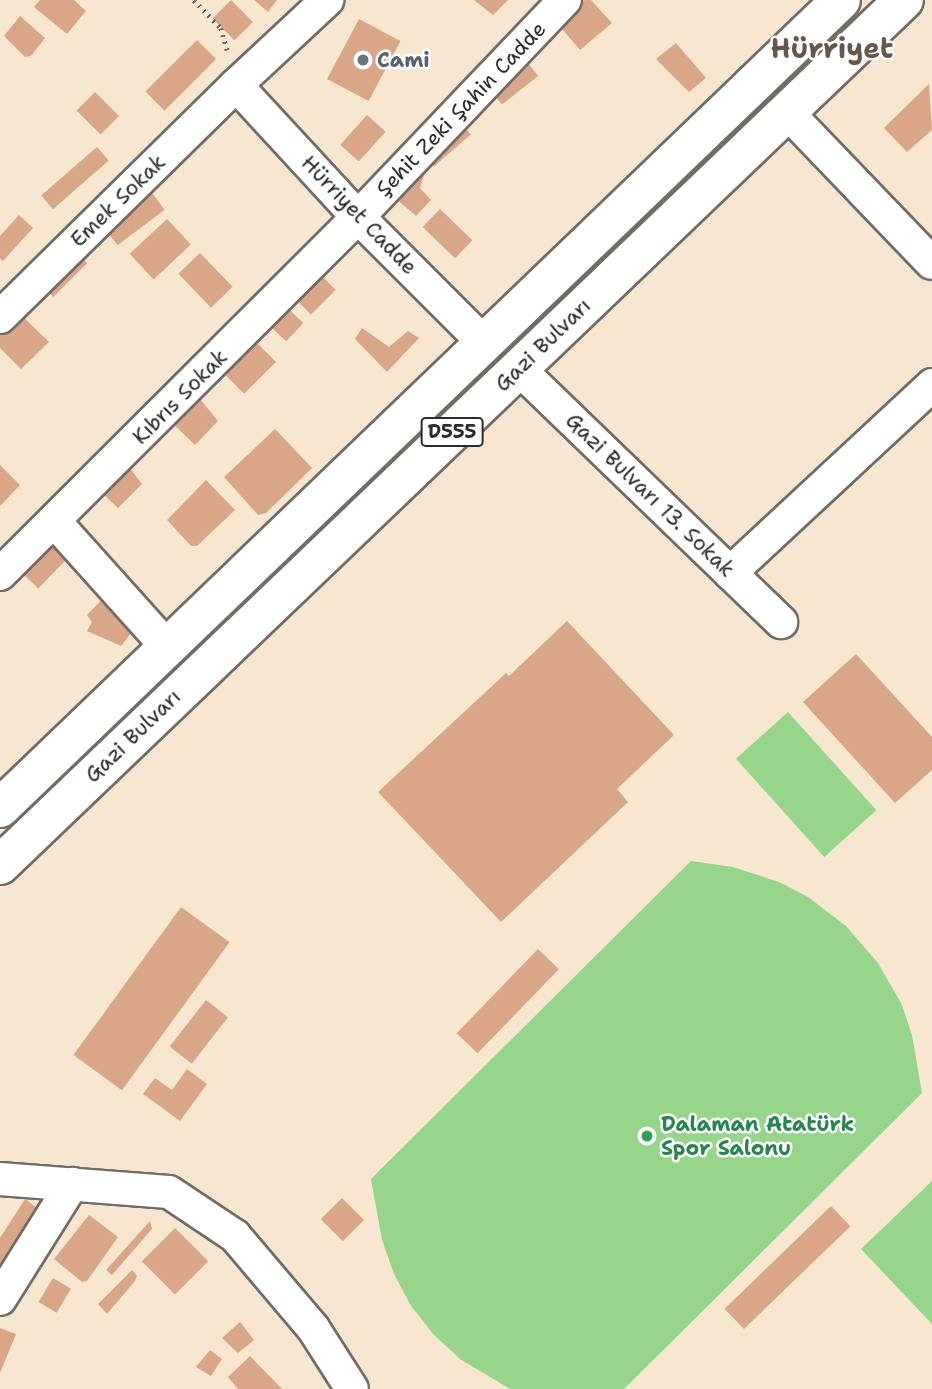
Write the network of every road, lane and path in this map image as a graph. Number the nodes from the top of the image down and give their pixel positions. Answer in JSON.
{"nodes":[{"id":1,"x":194,"y":0,"type":"edge"},
{"id":2,"x":327,"y":0,"type":"edge"},
{"id":3,"x":565,"y":0,"type":"edge"},
{"id":4,"x":841,"y":0,"type":"edge"},
{"id":5,"x":904,"y":0,"type":"edge"},
{"id":6,"x":236,"y":85,"type":"junction"},
{"id":7,"x":787,"y":112,"type":"junction"},
{"id":8,"x":358,"y":217,"type":"junction"},
{"id":9,"x":932,"y":263,"type":"edge"},
{"id":10,"x":0,"y":317,"type":"edge"},
{"id":11,"x":484,"y":343,"type":"junction"},
{"id":12,"x":518,"y":368,"type":"junction"},
{"id":13,"x":932,"y":385,"type":"edge"},
{"id":14,"x":55,"y":522,"type":"junction"},
{"id":15,"x":730,"y":573,"type":"junction"},
{"id":16,"x":0,"y":574,"type":"edge"},
{"id":17,"x":781,"y":622,"type":"dead end"},
{"id":18,"x":168,"y":648,"type":"junction"},
{"id":19,"x":0,"y":808,"type":"edge"},
{"id":20,"x":0,"y":865,"type":"edge"},
{"id":21,"x":0,"y":1179,"type":"edge"},
{"id":22,"x":72,"y":1184,"type":"junction"},
{"id":23,"x":0,"y":1299,"type":"edge"},
{"id":24,"x":352,"y":1389,"type":"edge"}],
"edges":[{"from":1,"to":6,"type":"path"},
{"from":2,"to":6,"type":"street","name":"Emek Sokak"},
{"from":3,"to":8,"type":"street","name":"Şehit Zeki Şahin Cadde"},
{"from":4,"to":11,"type":"main road","name":"Gazi Bulvarı","number":"D555"},
{"from":5,"to":7,"type":"main road","name":"Gazi Bulvarı","number":"D555"},
{"from":6,"to":8,"type":"street","name":"Hürriyet Cadde"},
{"from":6,"to":10,"type":"street","name":"Emek Sokak"},
{"from":7,"to":9,"type":"street"},
{"from":7,"to":12,"type":"main road","name":"Gazi Bulvarı","number":"D555"},
{"from":8,"to":11,"type":"street","name":"Hürriyet Cadde"},
{"from":8,"to":14,"type":"street","name":"Kıbrıs Sokak"},
{"from":11,"to":12,"type":"main road"},
{"from":11,"to":18,"type":"main road","name":"Gazi Bulvarı","number":"D555"},
{"from":12,"to":15,"type":"street","name":"Gazi Bulvarı 13. Sokak"},
{"from":12,"to":20,"type":"main road","name":"Gazi Bulvarı","number":"D555"},
{"from":13,"to":15,"type":"street"},
{"from":14,"to":16,"type":"street","name":"Kıbrıs Sokak"},
{"from":14,"to":18,"type":"street"},
{"from":15,"to":17,"type":"street","name":"Gazi Bulvarı 13. Sokak"},
{"from":18,"to":19,"type":"main road","name":"Gazi Bulvarı","number":"D555"},
{"from":21,"to":22,"type":"street"},
{"from":22,"to":23,"type":"street"},
{"from":22,"to":24,"type":"street"}]}
